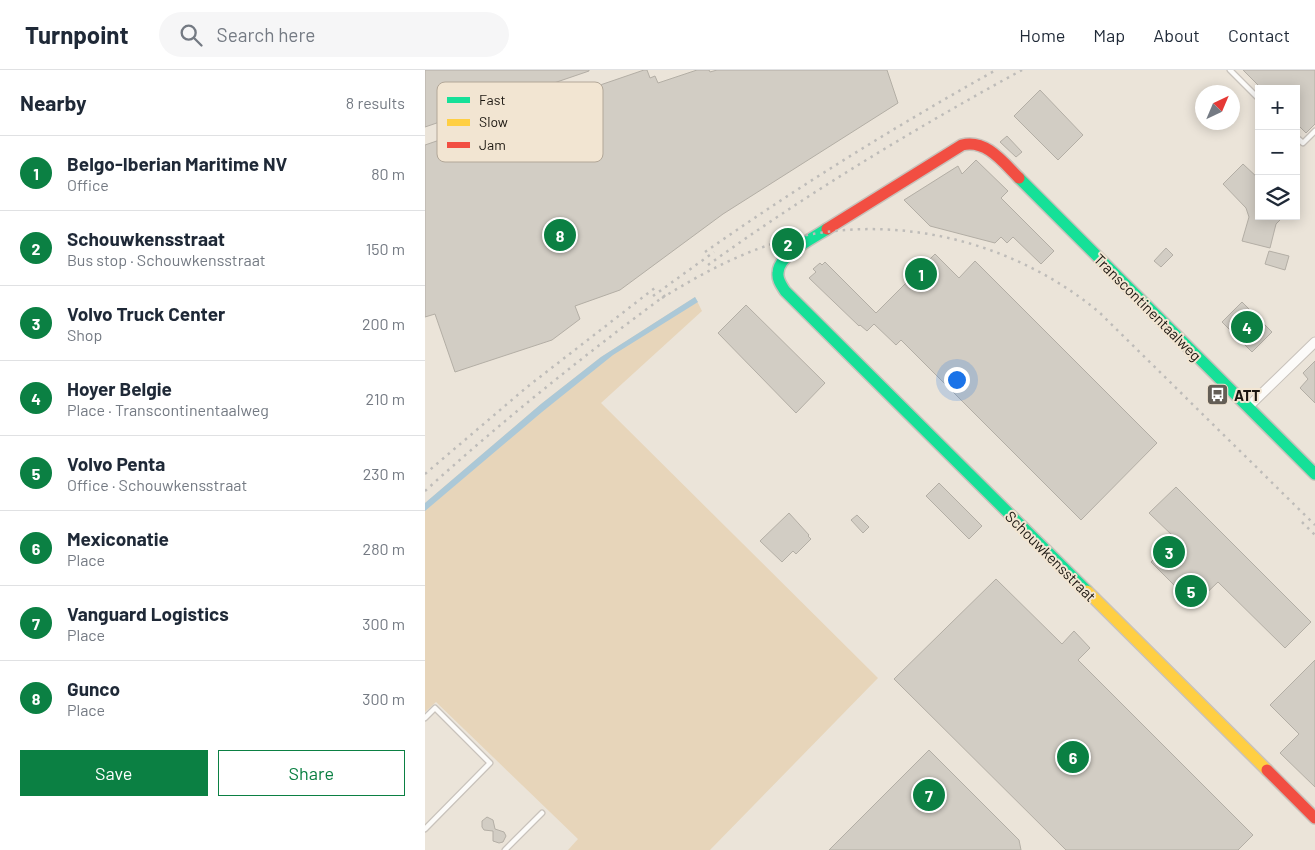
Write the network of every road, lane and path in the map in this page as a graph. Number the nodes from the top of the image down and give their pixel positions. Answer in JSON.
{"nodes":[{"id":1,"x":1229,"y":70,"type":"edge"},
{"id":2,"x":1255,"y":95,"type":"edge"},
{"id":3,"x":1315,"y":131,"type":"edge"},
{"id":4,"x":1300,"y":140,"type":"edge"},
{"id":5,"x":979,"y":144,"type":"joint"},
{"id":6,"x":1315,"y":342,"type":"edge"},
{"id":7,"x":1248,"y":407,"type":"junction"},
{"id":8,"x":1315,"y":474,"type":"edge"},
{"id":9,"x":425,"y":718,"type":"edge"},
{"id":10,"x":541,"y":813,"type":"dead end"},
{"id":11,"x":1315,"y":818,"type":"edge"},
{"id":12,"x":425,"y":829,"type":"edge"},
{"id":13,"x":505,"y":850,"type":"edge"}],
"edges":[{"from":1,"to":2,"type":"lane"},
{"from":3,"to":4,"type":"lane"},
{"from":5,"to":7,"type":"street","name":"Transcontinentaalweg"},
{"from":5,"to":11,"type":"street","name":"Schouwkensstraat"},
{"from":6,"to":7,"type":"street"},
{"from":7,"to":8,"type":"street","name":"Transcontinentaalweg"},
{"from":9,"to":12,"type":"lane"},
{"from":10,"to":13,"type":"lane"}]}
